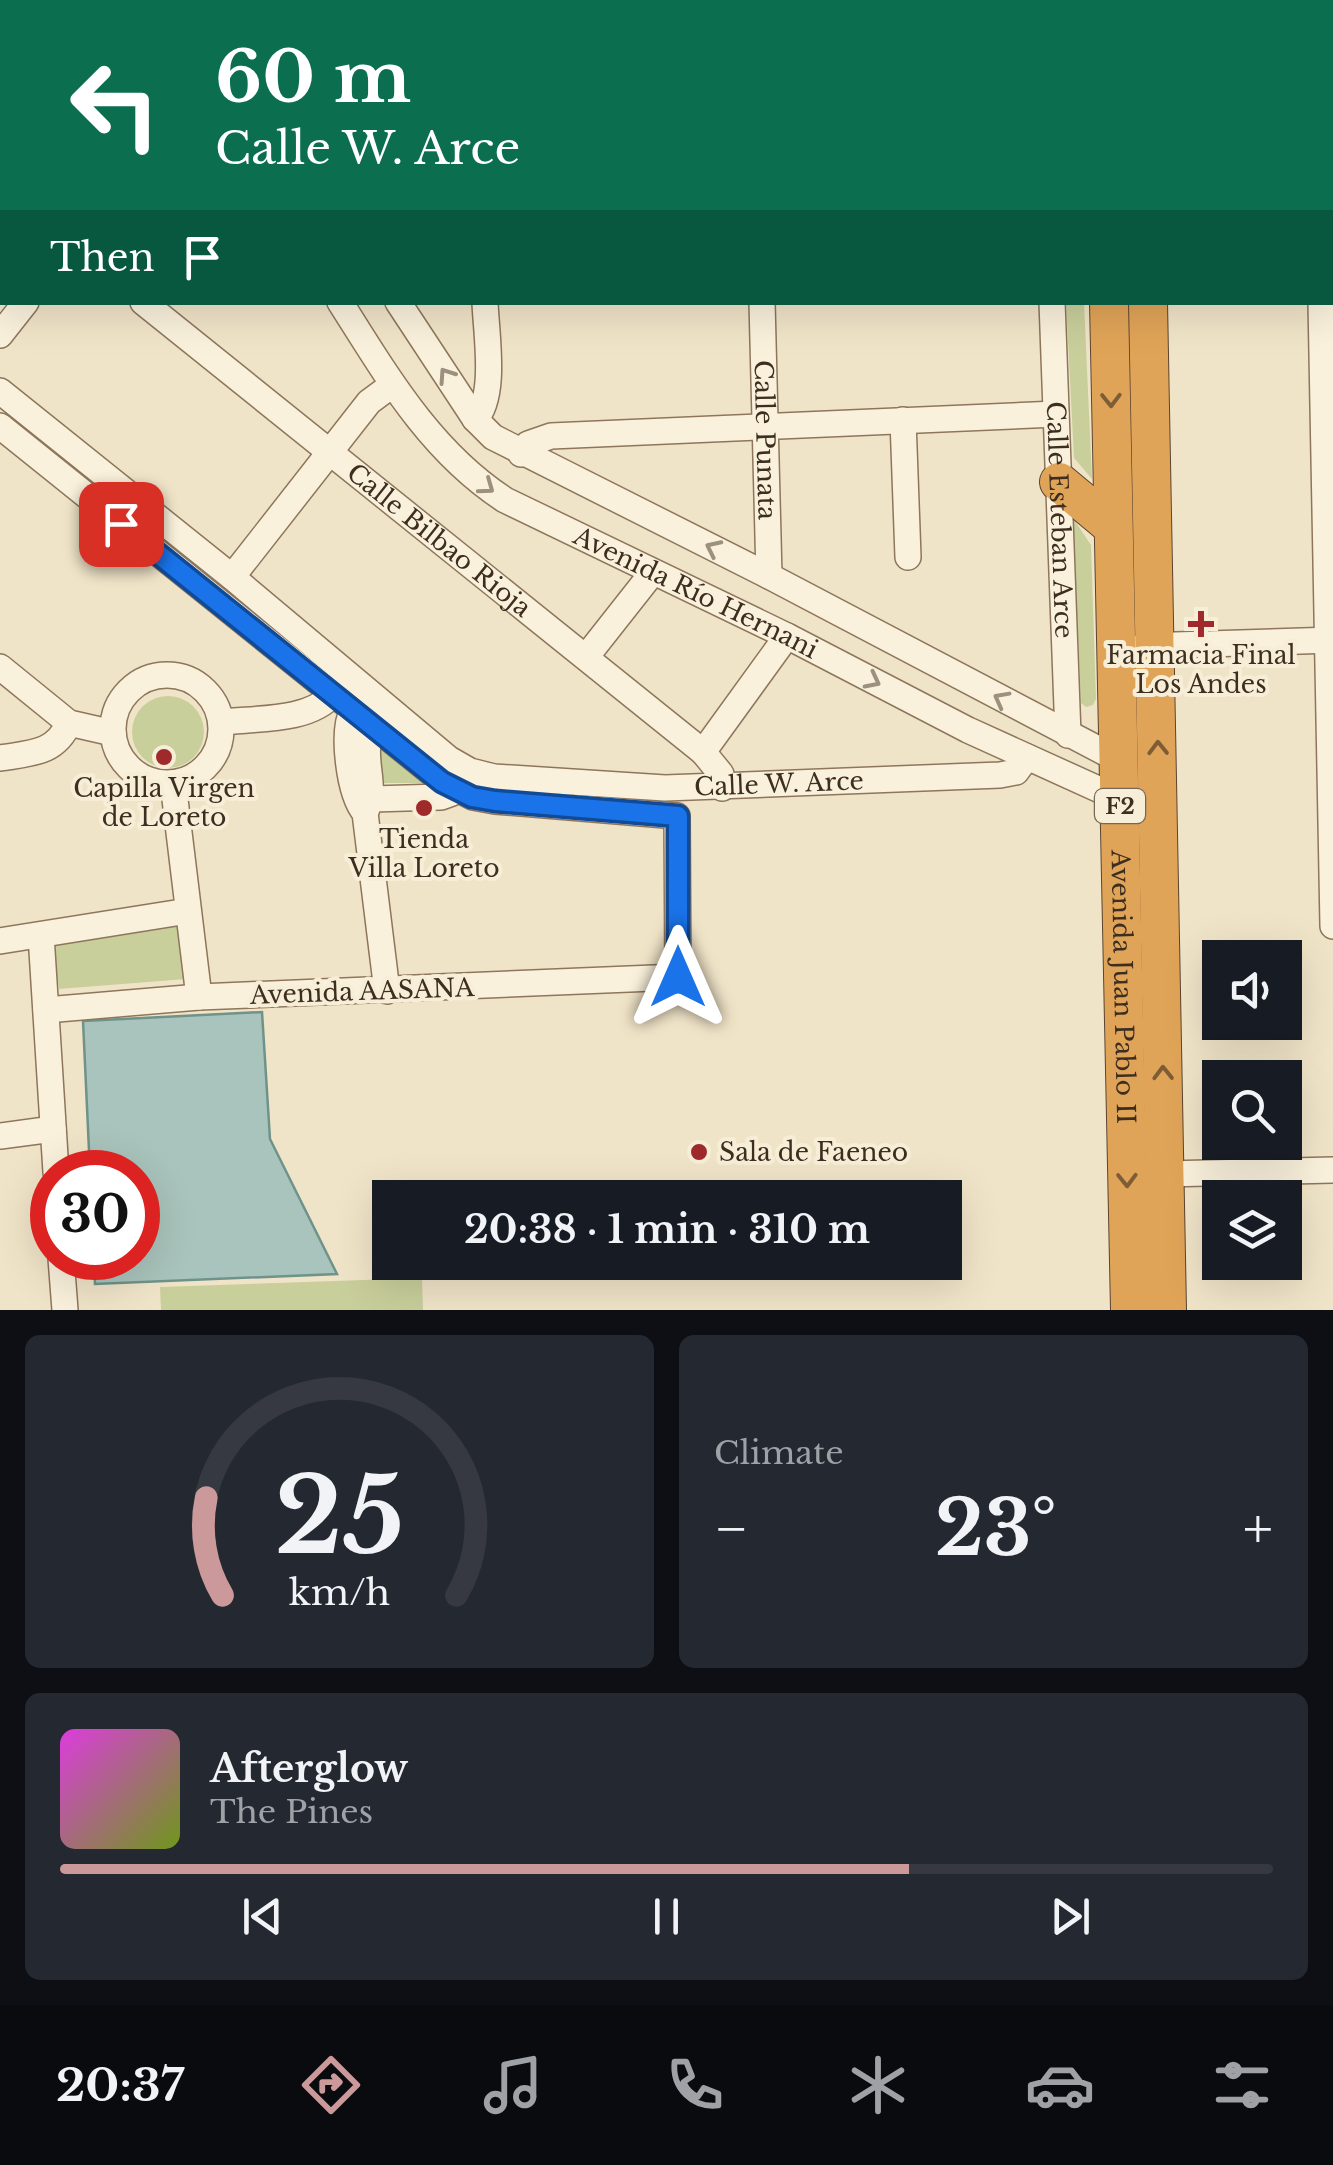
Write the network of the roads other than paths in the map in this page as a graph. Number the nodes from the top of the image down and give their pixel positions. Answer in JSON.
{"nodes":[{"id":1,"x":24,"y":305,"type":"edge"},
{"id":2,"x":147,"y":305,"type":"edge"},
{"id":3,"x":342,"y":305,"type":"edge"},
{"id":4,"x":400,"y":305,"type":"edge"},
{"id":5,"x":484,"y":305,"type":"edge"},
{"id":6,"x":762,"y":305,"type":"edge"},
{"id":7,"x":1052,"y":305,"type":"edge"},
{"id":8,"x":1110,"y":305,"type":"edge"},
{"id":9,"x":1148,"y":305,"type":"edge"},
{"id":10,"x":1321,"y":305,"type":"edge"},
{"id":11,"x":0,"y":335,"type":"edge"},
{"id":12,"x":392,"y":386,"type":"junction"},
{"id":13,"x":0,"y":391,"type":"edge"},
{"id":14,"x":1056,"y":414,"type":"junction"},
{"id":15,"x":475,"y":419,"type":"junction"},
{"id":16,"x":903,"y":420,"type":"junction"},
{"id":17,"x":0,"y":426,"type":"edge"},
{"id":18,"x":765,"y":427,"type":"junction"},
{"id":19,"x":328,"y":454,"type":"junction"},
{"id":20,"x":521,"y":454,"type":"junction"},
{"id":21,"x":1058,"y":482,"type":"junction"},
{"id":22,"x":1114,"y":527,"type":"junction"},
{"id":23,"x":908,"y":557,"type":"dead end"},
{"id":24,"x":652,"y":572,"type":"junction"},
{"id":25,"x":232,"y":576,"type":"junction"},
{"id":26,"x":769,"y":576,"type":"junction"},
{"id":27,"x":787,"y":636,"type":"junction"},
{"id":28,"x":1330,"y":640,"type":"edge"},
{"id":29,"x":1156,"y":646,"type":"junction"},
{"id":30,"x":1117,"y":647,"type":"junction"},
{"id":31,"x":586,"y":657,"type":"junction"},
{"id":32,"x":0,"y":667,"type":"edge"},
{"id":33,"x":353,"y":710,"type":"junction"},
{"id":34,"x":221,"y":722,"type":"junction"},
{"id":35,"x":69,"y":723,"type":"junction"},
{"id":36,"x":968,"y":730,"type":"junction"},
{"id":37,"x":114,"y":734,"type":"junction"},
{"id":38,"x":1068,"y":735,"type":"junction"},
{"id":39,"x":703,"y":752,"type":"junction"},
{"id":40,"x":0,"y":758,"type":"edge"},
{"id":41,"x":1027,"y":758,"type":"junction"},
{"id":42,"x":1119,"y":760,"type":"junction"},
{"id":43,"x":966,"y":776,"type":"junction"},
{"id":44,"x":463,"y":781,"type":"junction"},
{"id":45,"x":174,"y":783,"type":"junction"},
{"id":46,"x":722,"y":788,"type":"junction"},
{"id":47,"x":1120,"y":799,"type":"junction"},
{"id":48,"x":368,"y":806,"type":"junction"},
{"id":49,"x":188,"y":911,"type":"junction"},
{"id":50,"x":1333,"y":926,"type":"edge"},
{"id":51,"x":40,"y":934,"type":"junction"},
{"id":52,"x":0,"y":941,"type":"edge"},
{"id":53,"x":678,"y":977,"type":"joint"},
{"id":54,"x":387,"y":991,"type":"junction"},
{"id":55,"x":198,"y":997,"type":"junction"},
{"id":56,"x":46,"y":1010,"type":"junction"},
{"id":57,"x":53,"y":1129,"type":"junction"},
{"id":58,"x":0,"y":1136,"type":"edge"},
{"id":59,"x":54,"y":1150,"type":"edge"},
{"id":60,"x":1333,"y":1170,"type":"edge"},
{"id":61,"x":1164,"y":1174,"type":"junction"},
{"id":62,"x":63,"y":1280,"type":"edge"},
{"id":63,"x":65,"y":1310,"type":"edge"},
{"id":64,"x":1130,"y":1310,"type":"edge"},
{"id":65,"x":1167,"y":1310,"type":"edge"}],
"edges":[{"from":1,"to":11,"type":"street"},
{"from":2,"to":19,"type":"street","name":"Calle Bilbao Rioja"},
{"from":3,"to":12,"type":"street","name":"Avenida Río Hernani"},
{"from":15,"to":4,"type":"street","name":"Avenida Río Hernani","one_way":true},
{"from":5,"to":15,"type":"street"},
{"from":6,"to":18,"type":"street","name":"Calle Punata"},
{"from":7,"to":14,"type":"street","name":"Calle Esteban Arce"},
{"from":8,"to":22,"type":"highway","name":"Avenida Juan Pablo II","number":"F2","one_way":true},
{"from":9,"to":29,"type":"highway","name":"Avenida Juan Pablo II","number":"F2"},
{"from":10,"to":28,"type":"street"},
{"from":12,"to":19,"type":"street"},
{"from":12,"to":24,"type":"street","name":"Avenida Río Hernani","one_way":true},
{"from":13,"to":25,"type":"street","name":"Calle W. Arce"},
{"from":14,"to":16,"type":"street"},
{"from":14,"to":21,"type":"street","name":"Calle Esteban Arce"},
{"from":15,"to":20,"type":"street","name":"Avenida Río Hernani"},
{"from":16,"to":18,"type":"street"},
{"from":16,"to":23,"type":"street"},
{"from":17,"to":33,"type":"street","name":"Calle W. Arce"},
{"from":18,"to":20,"type":"street"},
{"from":18,"to":26,"type":"street","name":"Calle Punata"},
{"from":19,"to":25,"type":"street"},
{"from":19,"to":31,"type":"street","name":"Calle Bilbao Rioja"},
{"from":26,"to":20,"type":"street","name":"Avenida Río Hernani","one_way":true},
{"from":21,"to":22,"type":"highway"},
{"from":21,"to":38,"type":"street","name":"Calle Esteban Arce"},
{"from":22,"to":30,"type":"highway","name":"Avenida Juan Pablo II","number":"F2"},
{"from":24,"to":27,"type":"street","name":"Avenida Río Hernani"},
{"from":24,"to":31,"type":"street"},
{"from":25,"to":44,"type":"street","name":"Calle W. Arce"},
{"from":38,"to":26,"type":"street","name":"Avenida Río Hernani","one_way":true},
{"from":27,"to":36,"type":"street","name":"Avenida Río Hernani","one_way":true},
{"from":27,"to":39,"type":"street"},
{"from":28,"to":29,"type":"street"},
{"from":28,"to":50,"type":"street"},
{"from":29,"to":30,"type":"street"},
{"from":61,"to":29,"type":"highway","name":"Avenida Juan Pablo II","number":"F2","one_way":true},
{"from":30,"to":42,"type":"highway","name":"Avenida Juan Pablo II","number":"F2"},
{"from":31,"to":39,"type":"street","name":"Calle Bilbao Rioja"},
{"from":32,"to":35,"type":"street"},
{"from":33,"to":34,"type":"street"},
{"from":33,"to":44,"type":"street","name":"Calle W. Arce"},
{"from":33,"to":48,"type":"street"},
{"from":34,"to":37,"type":"street"},
{"from":34,"to":45,"type":"street"},
{"from":35,"to":37,"type":"street"},
{"from":35,"to":40,"type":"street"},
{"from":36,"to":41,"type":"street","name":"Avenida Río Hernani"},
{"from":36,"to":43,"type":"street"},
{"from":37,"to":45,"type":"street"},
{"from":38,"to":42,"type":"street","name":"Avenida Río Hernani"},
{"from":39,"to":46,"type":"street","name":"Calle Bilbao Rioja"},
{"from":41,"to":43,"type":"street","name":"Calle W. Arce"},
{"from":41,"to":47,"type":"street","name":"Avenida Río Hernani"},
{"from":42,"to":47,"type":"highway","name":"Avenida Juan Pablo II","number":"F2"},
{"from":43,"to":46,"type":"street","name":"Calle W. Arce"},
{"from":44,"to":46,"type":"street","name":"Calle W. Arce"},
{"from":44,"to":48,"type":"street"},
{"from":44,"to":53,"type":"street","name":"Calle W. Arce"},
{"from":45,"to":49,"type":"street"},
{"from":47,"to":64,"type":"highway","name":"Avenida Juan Pablo II","number":"F2","one_way":true},
{"from":48,"to":54,"type":"street"},
{"from":49,"to":51,"type":"street"},
{"from":49,"to":55,"type":"street"},
{"from":51,"to":52,"type":"street"},
{"from":51,"to":56,"type":"street"},
{"from":53,"to":54,"type":"street","name":"Avenida AASANA"},
{"from":54,"to":55,"type":"street","name":"Avenida AASANA"},
{"from":55,"to":56,"type":"street","name":"Avenida AASANA"},
{"from":56,"to":57,"type":"street"},
{"from":57,"to":58,"type":"street"},
{"from":57,"to":59,"type":"street"},
{"from":60,"to":61,"type":"street"},
{"from":61,"to":65,"type":"highway","name":"Avenida Juan Pablo II","number":"F2"},
{"from":62,"to":63,"type":"street"}]}
